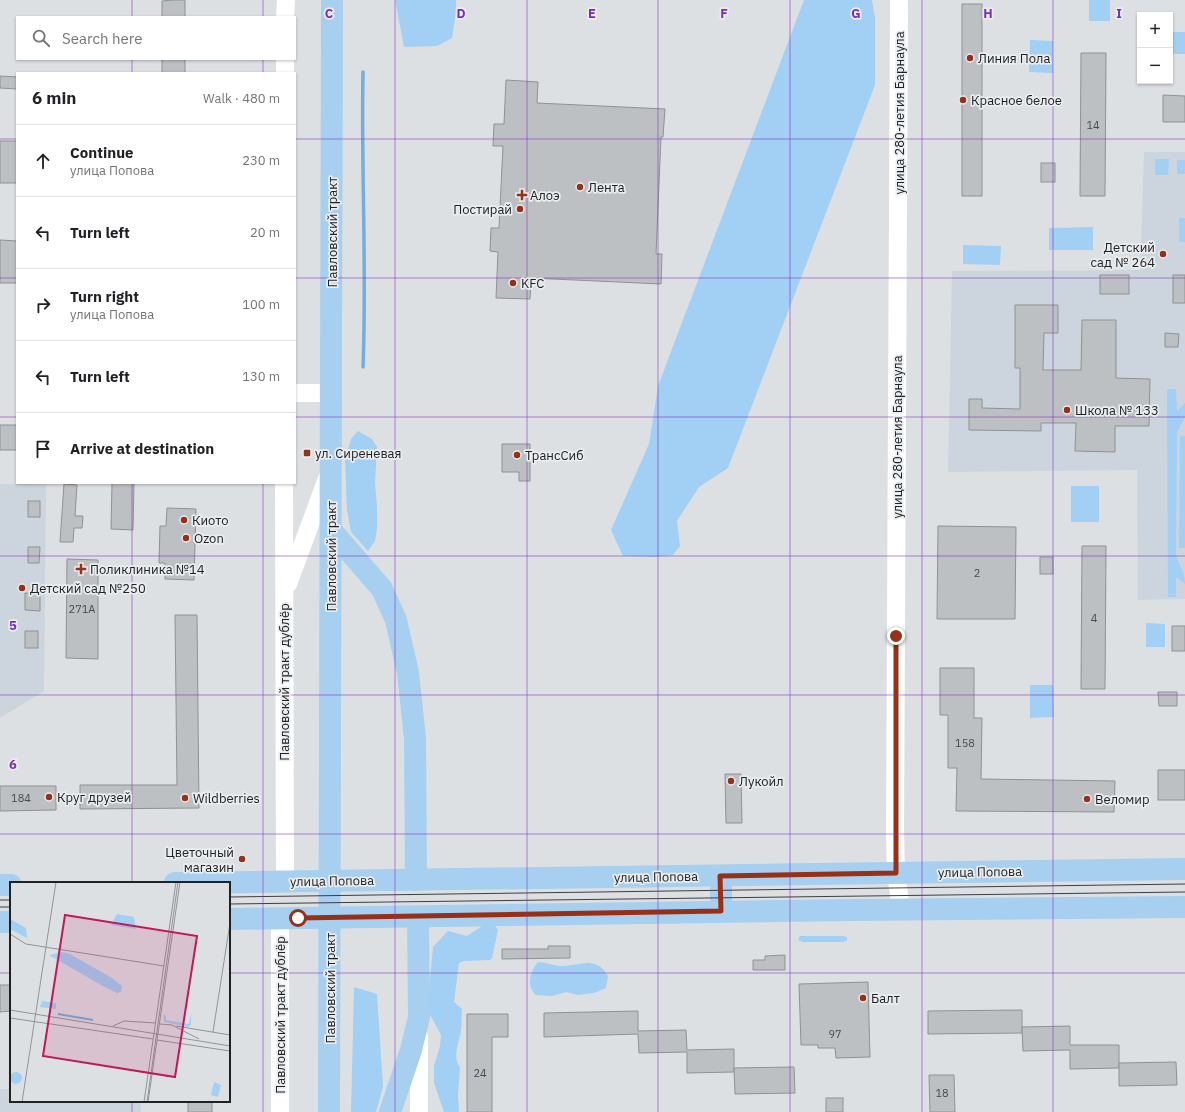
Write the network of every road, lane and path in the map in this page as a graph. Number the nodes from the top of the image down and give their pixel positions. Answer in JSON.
{"nodes":[{"id":1,"x":286,"y":0,"type":"edge"},
{"id":2,"x":332,"y":0,"type":"edge"},
{"id":3,"x":899,"y":0,"type":"edge"},
{"id":4,"x":286,"y":16,"type":"edge"},
{"id":5,"x":285,"y":60,"type":"edge"},
{"id":6,"x":285,"y":72,"type":"edge"},
{"id":7,"x":296,"y":393,"type":"edge"},
{"id":8,"x":332,"y":393,"type":"junction"},
{"id":9,"x":332,"y":467,"type":"junction"},
{"id":10,"x":284,"y":484,"type":"edge"},
{"id":11,"x":331,"y":530,"type":"junction"},
{"id":12,"x":284,"y":596,"type":"junction"},
{"id":13,"x":1185,"y":870,"type":"edge"},
{"id":14,"x":896,"y":873,"type":"junction"},
{"id":15,"x":720,"y":876,"type":"junction"},
{"id":16,"x":416,"y":880,"type":"junction"},
{"id":17,"x":330,"y":881,"type":"junction"},
{"id":18,"x":230,"y":882,"type":"edge"},
{"id":19,"x":285,"y":882,"type":"junction"},
{"id":20,"x":1185,"y":907,"type":"edge"},
{"id":21,"x":901,"y":909,"type":"junction"},
{"id":22,"x":721,"y":911,"type":"junction"},
{"id":23,"x":418,"y":917,"type":"junction"},
{"id":24,"x":280,"y":918,"type":"junction"},
{"id":25,"x":330,"y":918,"type":"junction"},
{"id":26,"x":230,"y":919,"type":"edge"},
{"id":27,"x":419,"y":1017,"type":"junction"},
{"id":28,"x":280,"y":1112,"type":"edge"},
{"id":29,"x":329,"y":1112,"type":"edge"},
{"id":30,"x":390,"y":1112,"type":"edge"},
{"id":31,"x":419,"y":1112,"type":"edge"}],
"edges":[{"from":1,"to":4,"type":"street"},
{"from":2,"to":8,"type":"main road","name":"Павловский тракт"},
{"from":3,"to":14,"type":"street","name":"улица 280-летия Барнаула"},
{"from":5,"to":6,"type":"street"},
{"from":7,"to":8,"type":"street"},
{"from":8,"to":9,"type":"main road","name":"Павловский тракт"},
{"from":9,"to":11,"type":"main road","name":"Павловский тракт"},
{"from":9,"to":12,"type":"street"},
{"from":10,"to":12,"type":"street","name":"Павловский тракт дублёр"},
{"from":11,"to":16,"type":"main road"},
{"from":11,"to":17,"type":"main road","name":"Павловский тракт"},
{"from":12,"to":19,"type":"street","name":"Павловский тракт дублёр"},
{"from":13,"to":14,"type":"main road","name":"улица Попова"},
{"from":14,"to":15,"type":"main road","name":"улица Попова"},
{"from":14,"to":21,"type":"street","name":"улица 280-летия Барнаула"},
{"from":15,"to":16,"type":"main road","name":"улица Попова"},
{"from":15,"to":22,"type":"main road"},
{"from":16,"to":17,"type":"main road","name":"улица Попова"},
{"from":17,"to":19,"type":"main road","name":"улица Попова"},
{"from":17,"to":25,"type":"main road","name":"Павловский тракт"},
{"from":18,"to":19,"type":"main road","name":"улица Попова"},
{"from":20,"to":21,"type":"main road"},
{"from":21,"to":22,"type":"main road"},
{"from":22,"to":23,"type":"main road"},
{"from":23,"to":25,"type":"main road"},
{"from":23,"to":27,"type":"main road"},
{"from":24,"to":25,"type":"main road"},
{"from":24,"to":26,"type":"main road"},
{"from":24,"to":28,"type":"street","name":"Павловский тракт дублёр"},
{"from":25,"to":29,"type":"main road","name":"Павловский тракт"},
{"from":27,"to":30,"type":"main road"},
{"from":27,"to":31,"type":"street"}]}
